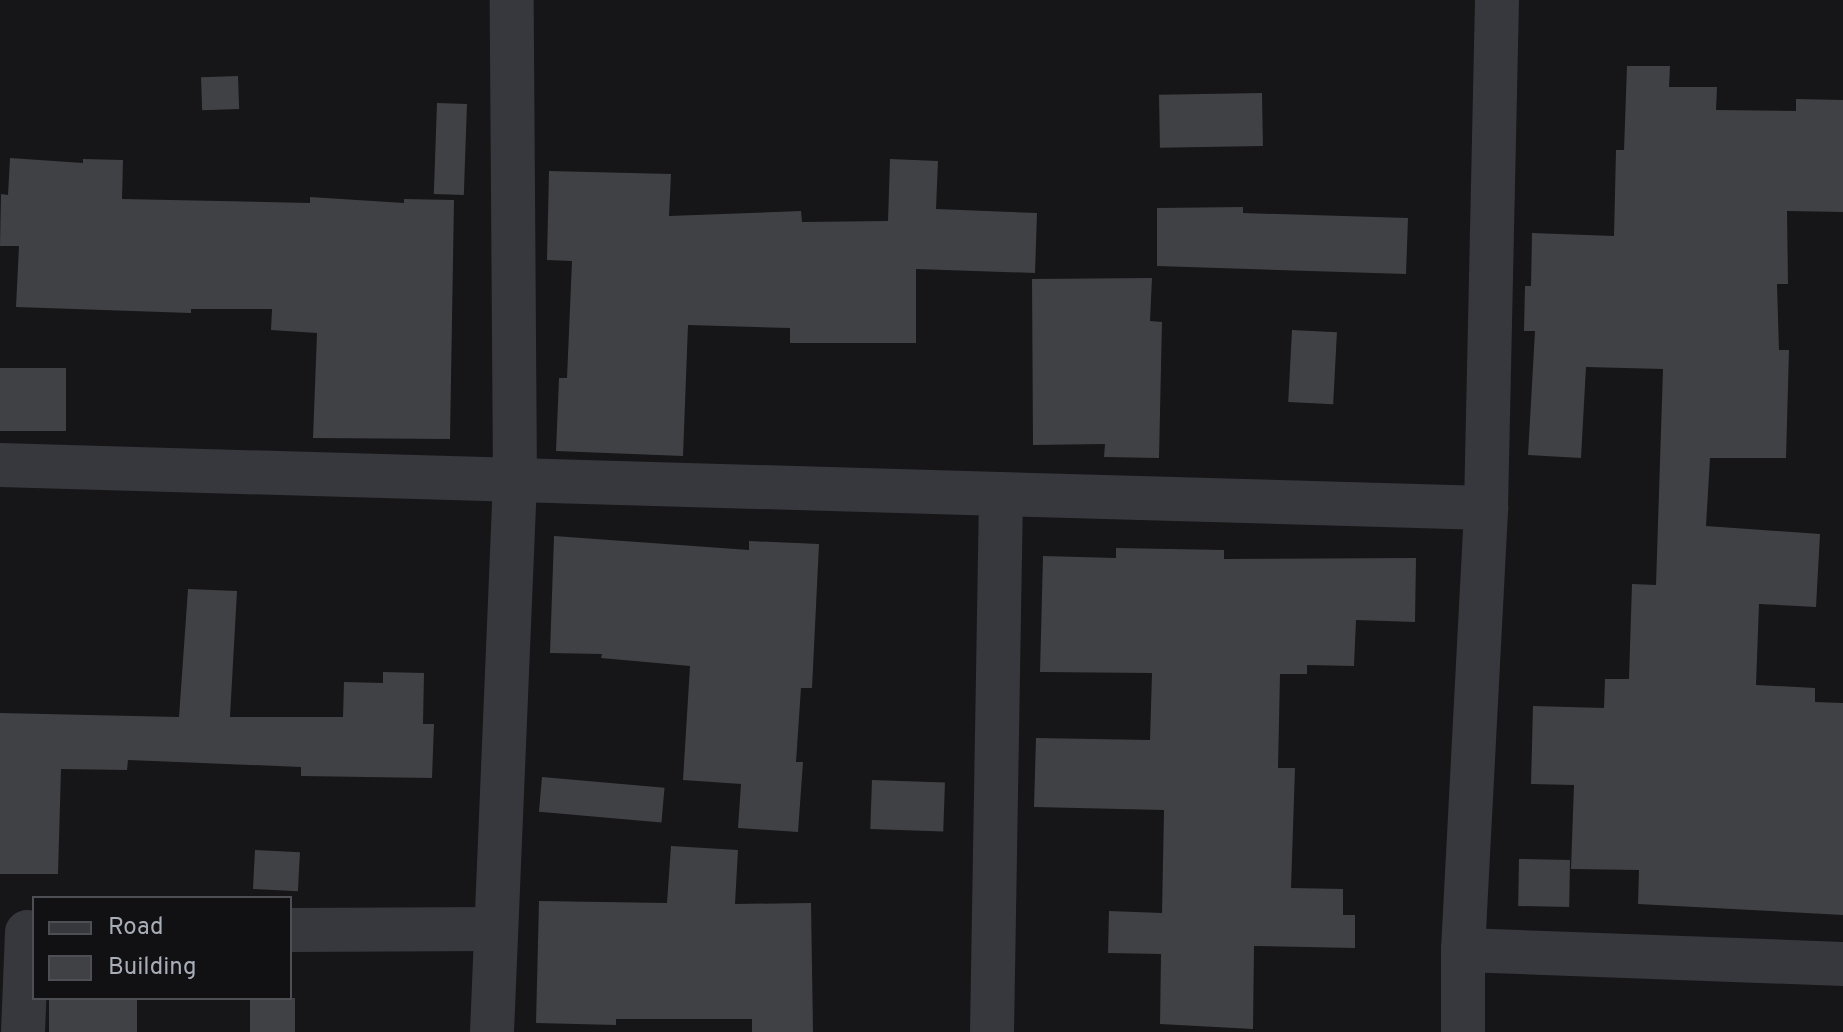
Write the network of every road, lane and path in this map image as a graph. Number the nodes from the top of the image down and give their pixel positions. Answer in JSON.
{"nodes":[{"id":1,"x":512,"y":0,"type":"edge"},
{"id":2,"x":1497,"y":0,"type":"edge"},
{"id":3,"x":0,"y":465,"type":"edge"},
{"id":4,"x":515,"y":480,"type":"junction"},
{"id":5,"x":1001,"y":495,"type":"junction"},
{"id":6,"x":1486,"y":508,"type":"junction"},
{"id":7,"x":494,"y":929,"type":"junction"},
{"id":8,"x":292,"y":930,"type":"edge"},
{"id":9,"x":20,"y":933,"type":"edge"},
{"id":10,"x":1463,"y":950,"type":"junction"},
{"id":11,"x":1843,"y":964,"type":"edge"},
{"id":12,"x":23,"y":1032,"type":"edge"},
{"id":13,"x":492,"y":1032,"type":"edge"},
{"id":14,"x":992,"y":1032,"type":"edge"},
{"id":15,"x":1463,"y":1032,"type":"edge"}],
"edges":[{"from":1,"to":4,"type":"street"},
{"from":2,"to":6,"type":"street"},
{"from":3,"to":4,"type":"street"},
{"from":4,"to":5,"type":"street"},
{"from":4,"to":7,"type":"street"},
{"from":5,"to":6,"type":"street"},
{"from":5,"to":14,"type":"street"},
{"from":6,"to":10,"type":"street"},
{"from":7,"to":8,"type":"street"},
{"from":7,"to":13,"type":"street"},
{"from":9,"to":12,"type":"street"},
{"from":10,"to":11,"type":"street"},
{"from":10,"to":15,"type":"street"}]}
